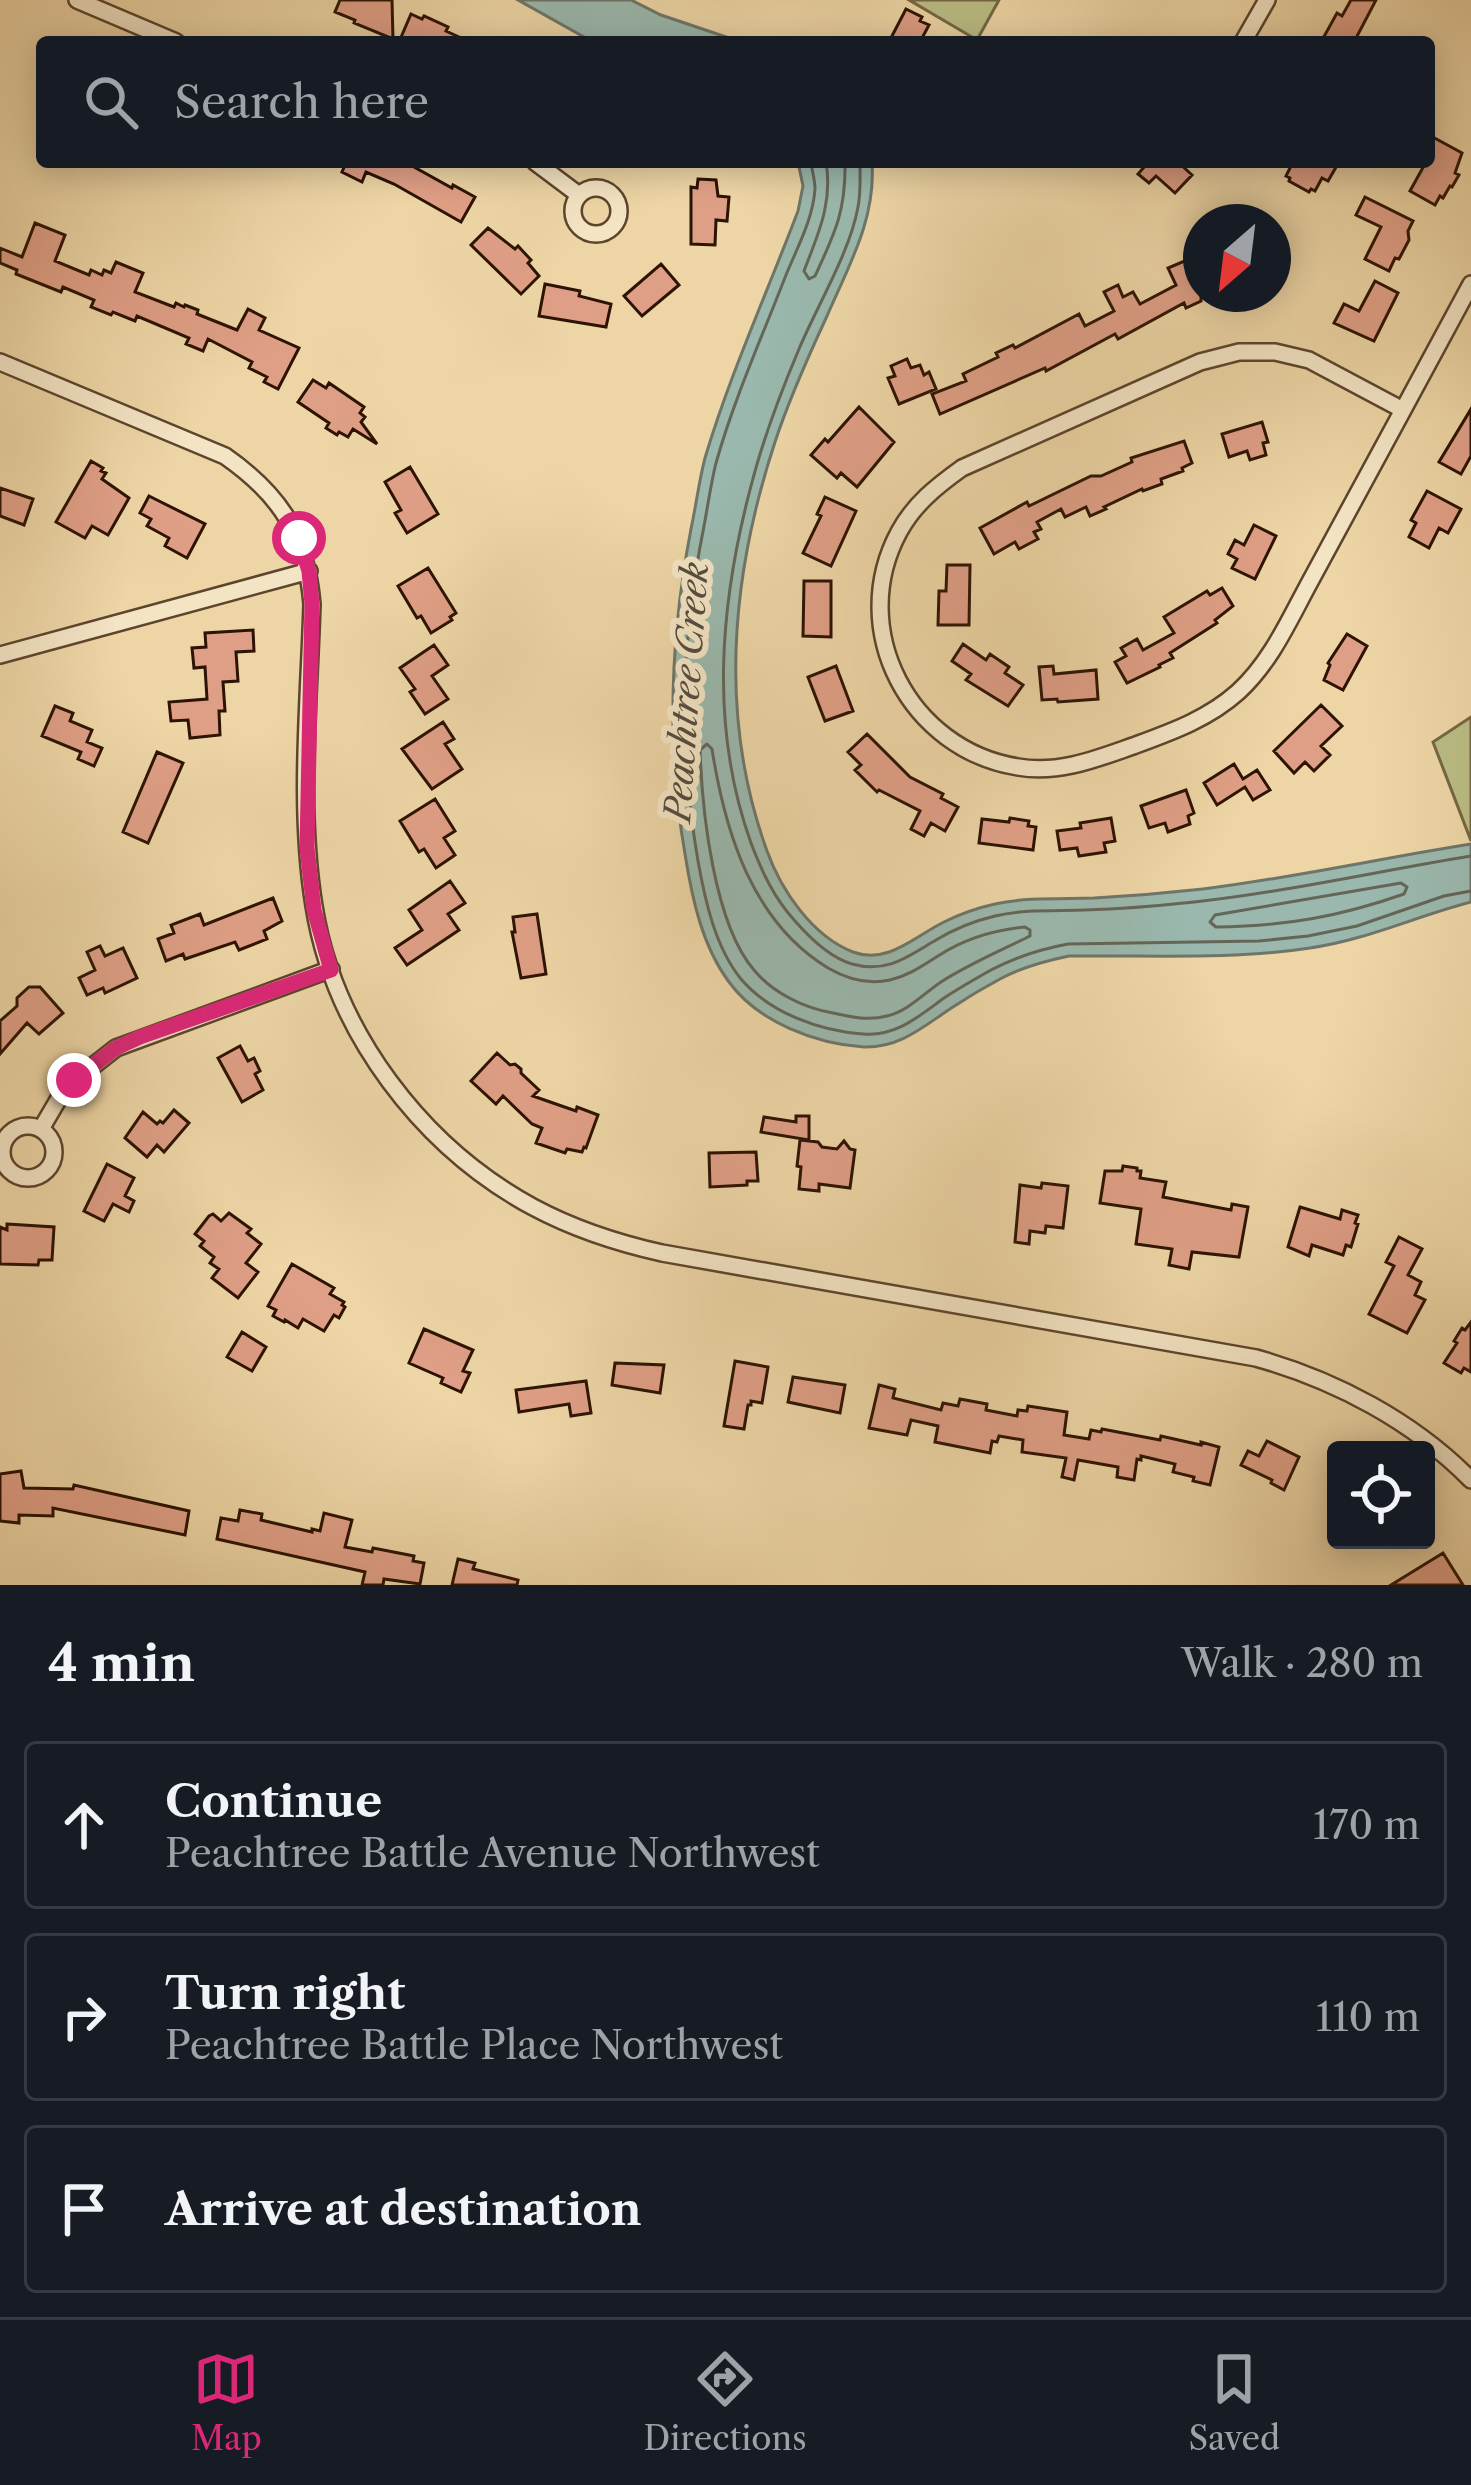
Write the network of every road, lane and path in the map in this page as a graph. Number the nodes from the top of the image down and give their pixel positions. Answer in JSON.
{"nodes":[{"id":1,"x":76,"y":0,"type":"edge"},
{"id":2,"x":1267,"y":0,"type":"edge"},
{"id":3,"x":162,"y":36,"type":"edge"},
{"id":4,"x":1247,"y":36,"type":"edge"},
{"id":5,"x":543,"y":168,"type":"edge"},
{"id":6,"x":579,"y":195,"type":"dead end"},
{"id":7,"x":1471,"y":284,"type":"edge"},
{"id":8,"x":0,"y":362,"type":"edge"},
{"id":9,"x":1403,"y":410,"type":"junction"},
{"id":10,"x":309,"y":571,"type":"junction"},
{"id":11,"x":0,"y":655,"type":"edge"},
{"id":12,"x":331,"y":970,"type":"junction"},
{"id":13,"x":40,"y":1129,"type":"dead end"},
{"id":14,"x":1471,"y":1480,"type":"edge"}],
"edges":[{"from":1,"to":3,"type":"street"},
{"from":2,"to":4,"type":"street"},
{"from":5,"to":6,"type":"street"},
{"from":7,"to":9,"type":"street"},
{"from":8,"to":10,"type":"street"},
{"from":9,"to":9,"type":"street"},
{"from":10,"to":11,"type":"street"},
{"from":10,"to":12,"type":"street"},
{"from":12,"to":13,"type":"street"},
{"from":12,"to":14,"type":"street"}]}
